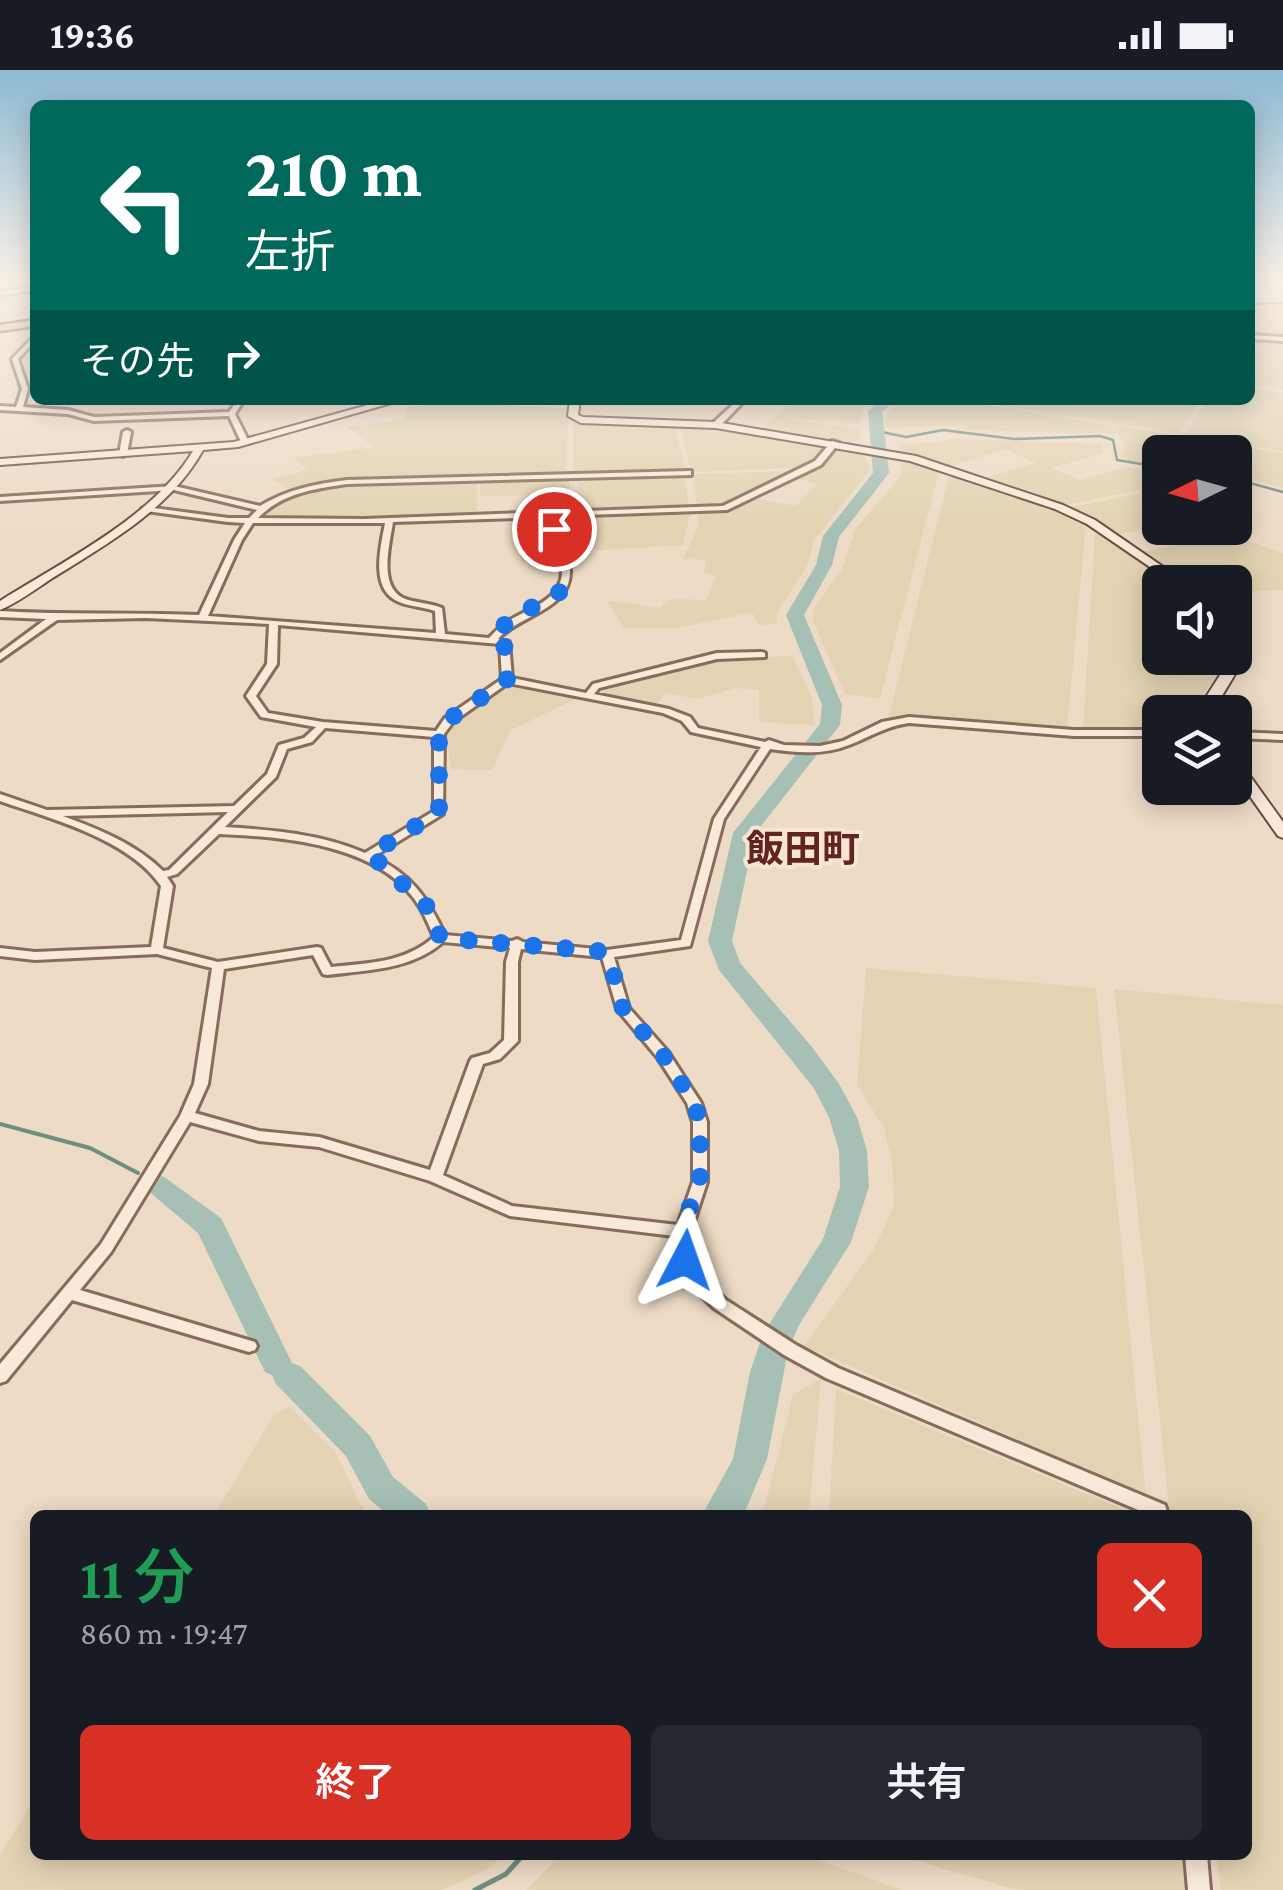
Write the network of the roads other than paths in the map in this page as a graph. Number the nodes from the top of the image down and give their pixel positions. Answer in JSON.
{"nodes":[{"id":1,"x":16,"y":362,"type":"edge"},
{"id":2,"x":237,"y":405,"type":"edge"},
{"id":3,"x":380,"y":405,"type":"edge"},
{"id":4,"x":574,"y":405,"type":"edge"},
{"id":5,"x":737,"y":405,"type":"edge"},
{"id":6,"x":0,"y":408,"type":"edge"},
{"id":7,"x":19,"y":409,"type":"junction"},
{"id":8,"x":231,"y":414,"type":"junction"},
{"id":9,"x":716,"y":425,"type":"junction"},
{"id":10,"x":127,"y":432,"type":"dead end"},
{"id":11,"x":245,"y":442,"type":"junction"},
{"id":12,"x":835,"y":443,"type":"junction"},
{"id":13,"x":199,"y":449,"type":"junction"},
{"id":14,"x":123,"y":454,"type":"junction"},
{"id":15,"x":0,"y":462,"type":"edge"},
{"id":16,"x":688,"y":473,"type":"dead end"},
{"id":17,"x":169,"y":488,"type":"junction"},
{"id":18,"x":0,"y":499,"type":"edge"},
{"id":19,"x":258,"y":508,"type":"junction"},
{"id":20,"x":146,"y":509,"type":"junction"},
{"id":21,"x":553,"y":512,"type":"junction"},
{"id":22,"x":248,"y":519,"type":"junction"},
{"id":23,"x":390,"y":520,"type":"junction"},
{"id":24,"x":1154,"y":565,"type":"edge"},
{"id":25,"x":0,"y":606,"type":"edge"},
{"id":26,"x":0,"y":614,"type":"edge"},
{"id":27,"x":55,"y":617,"type":"junction"},
{"id":28,"x":202,"y":618,"type":"junction"},
{"id":29,"x":274,"y":622,"type":"junction"},
{"id":30,"x":441,"y":636,"type":"junction"},
{"id":31,"x":494,"y":638,"type":"junction"},
{"id":32,"x":762,"y":654,"type":"dead end"},
{"id":33,"x":0,"y":657,"type":"edge"},
{"id":34,"x":506,"y":680,"type":"junction"},
{"id":35,"x":588,"y":696,"type":"junction"},
{"id":36,"x":323,"y":724,"type":"junction"},
{"id":37,"x":1142,"y":733,"type":"edge"},
{"id":38,"x":439,"y":734,"type":"junction"},
{"id":39,"x":1252,"y":736,"type":"edge"},
{"id":40,"x":1283,"y":737,"type":"edge"},
{"id":41,"x":768,"y":743,"type":"junction"},
{"id":42,"x":1252,"y":790,"type":"edge"},
{"id":43,"x":0,"y":797,"type":"edge"},
{"id":44,"x":237,"y":808,"type":"junction"},
{"id":45,"x":41,"y":813,"type":"junction"},
{"id":46,"x":215,"y":830,"type":"junction"},
{"id":47,"x":1283,"y":833,"type":"edge"},
{"id":48,"x":370,"y":854,"type":"junction"},
{"id":49,"x":163,"y":875,"type":"junction"},
{"id":50,"x":440,"y":938,"type":"junction"},
{"id":51,"x":517,"y":943,"type":"junction"},
{"id":52,"x":157,"y":950,"type":"junction"},
{"id":53,"x":0,"y":952,"type":"edge"},
{"id":54,"x":607,"y":954,"type":"junction"},
{"id":55,"x":218,"y":966,"type":"junction"},
{"id":56,"x":187,"y":1116,"type":"junction"},
{"id":57,"x":435,"y":1177,"type":"junction"},
{"id":58,"x":680,"y":1232,"type":"junction"},
{"id":59,"x":69,"y":1293,"type":"junction"},
{"id":60,"x":249,"y":1346,"type":"dead end"},
{"id":61,"x":0,"y":1376,"type":"edge"},
{"id":62,"x":1159,"y":1510,"type":"edge"},
{"id":63,"x":1196,"y":1860,"type":"edge"},
{"id":64,"x":1199,"y":1890,"type":"edge"}],
"edges":[{"from":1,"to":7,"type":"street"},
{"from":2,"to":8,"type":"street"},
{"from":3,"to":11,"type":"street"},
{"from":4,"to":9,"type":"street"},
{"from":5,"to":9,"type":"street"},
{"from":6,"to":7,"type":"street"},
{"from":7,"to":8,"type":"street"},
{"from":8,"to":11,"type":"street"},
{"from":9,"to":12,"type":"street"},
{"from":10,"to":14,"type":"street"},
{"from":11,"to":13,"type":"street"},
{"from":12,"to":21,"type":"street"},
{"from":12,"to":24,"type":"street"},
{"from":13,"to":14,"type":"street"},
{"from":13,"to":17,"type":"street"},
{"from":14,"to":15,"type":"street"},
{"from":16,"to":19,"type":"street"},
{"from":17,"to":18,"type":"street"},
{"from":17,"to":19,"type":"street"},
{"from":17,"to":20,"type":"street"},
{"from":19,"to":22,"type":"street"},
{"from":20,"to":22,"type":"street"},
{"from":20,"to":25,"type":"street"},
{"from":21,"to":23,"type":"street"},
{"from":21,"to":31,"type":"street"},
{"from":22,"to":23,"type":"street"},
{"from":22,"to":28,"type":"street"},
{"from":23,"to":30,"type":"street"},
{"from":26,"to":27,"type":"street"},
{"from":27,"to":28,"type":"street"},
{"from":27,"to":33,"type":"street"},
{"from":28,"to":29,"type":"street"},
{"from":29,"to":30,"type":"street"},
{"from":29,"to":36,"type":"street"},
{"from":30,"to":31,"type":"street"},
{"from":31,"to":34,"type":"street"},
{"from":32,"to":35,"type":"street"},
{"from":34,"to":35,"type":"street"},
{"from":34,"to":38,"type":"street"},
{"from":35,"to":41,"type":"street"},
{"from":36,"to":38,"type":"street"},
{"from":36,"to":44,"type":"street"},
{"from":37,"to":41,"type":"street"},
{"from":38,"to":48,"type":"street"},
{"from":39,"to":40,"type":"street"},
{"from":41,"to":54,"type":"street"},
{"from":42,"to":47,"type":"street"},
{"from":43,"to":45,"type":"street"},
{"from":44,"to":45,"type":"street"},
{"from":44,"to":46,"type":"street"},
{"from":45,"to":49,"type":"street"},
{"from":46,"to":48,"type":"street"},
{"from":46,"to":49,"type":"street"},
{"from":48,"to":50,"type":"street"},
{"from":49,"to":52,"type":"street"},
{"from":50,"to":51,"type":"street"},
{"from":50,"to":55,"type":"street"},
{"from":51,"to":54,"type":"street"},
{"from":51,"to":57,"type":"street"},
{"from":52,"to":53,"type":"street"},
{"from":52,"to":55,"type":"street"},
{"from":54,"to":58,"type":"street"},
{"from":55,"to":56,"type":"street"},
{"from":56,"to":57,"type":"street"},
{"from":56,"to":59,"type":"street"},
{"from":57,"to":58,"type":"street"},
{"from":58,"to":62,"type":"street"},
{"from":59,"to":60,"type":"street"},
{"from":59,"to":61,"type":"street"},
{"from":63,"to":64,"type":"street"}]}
